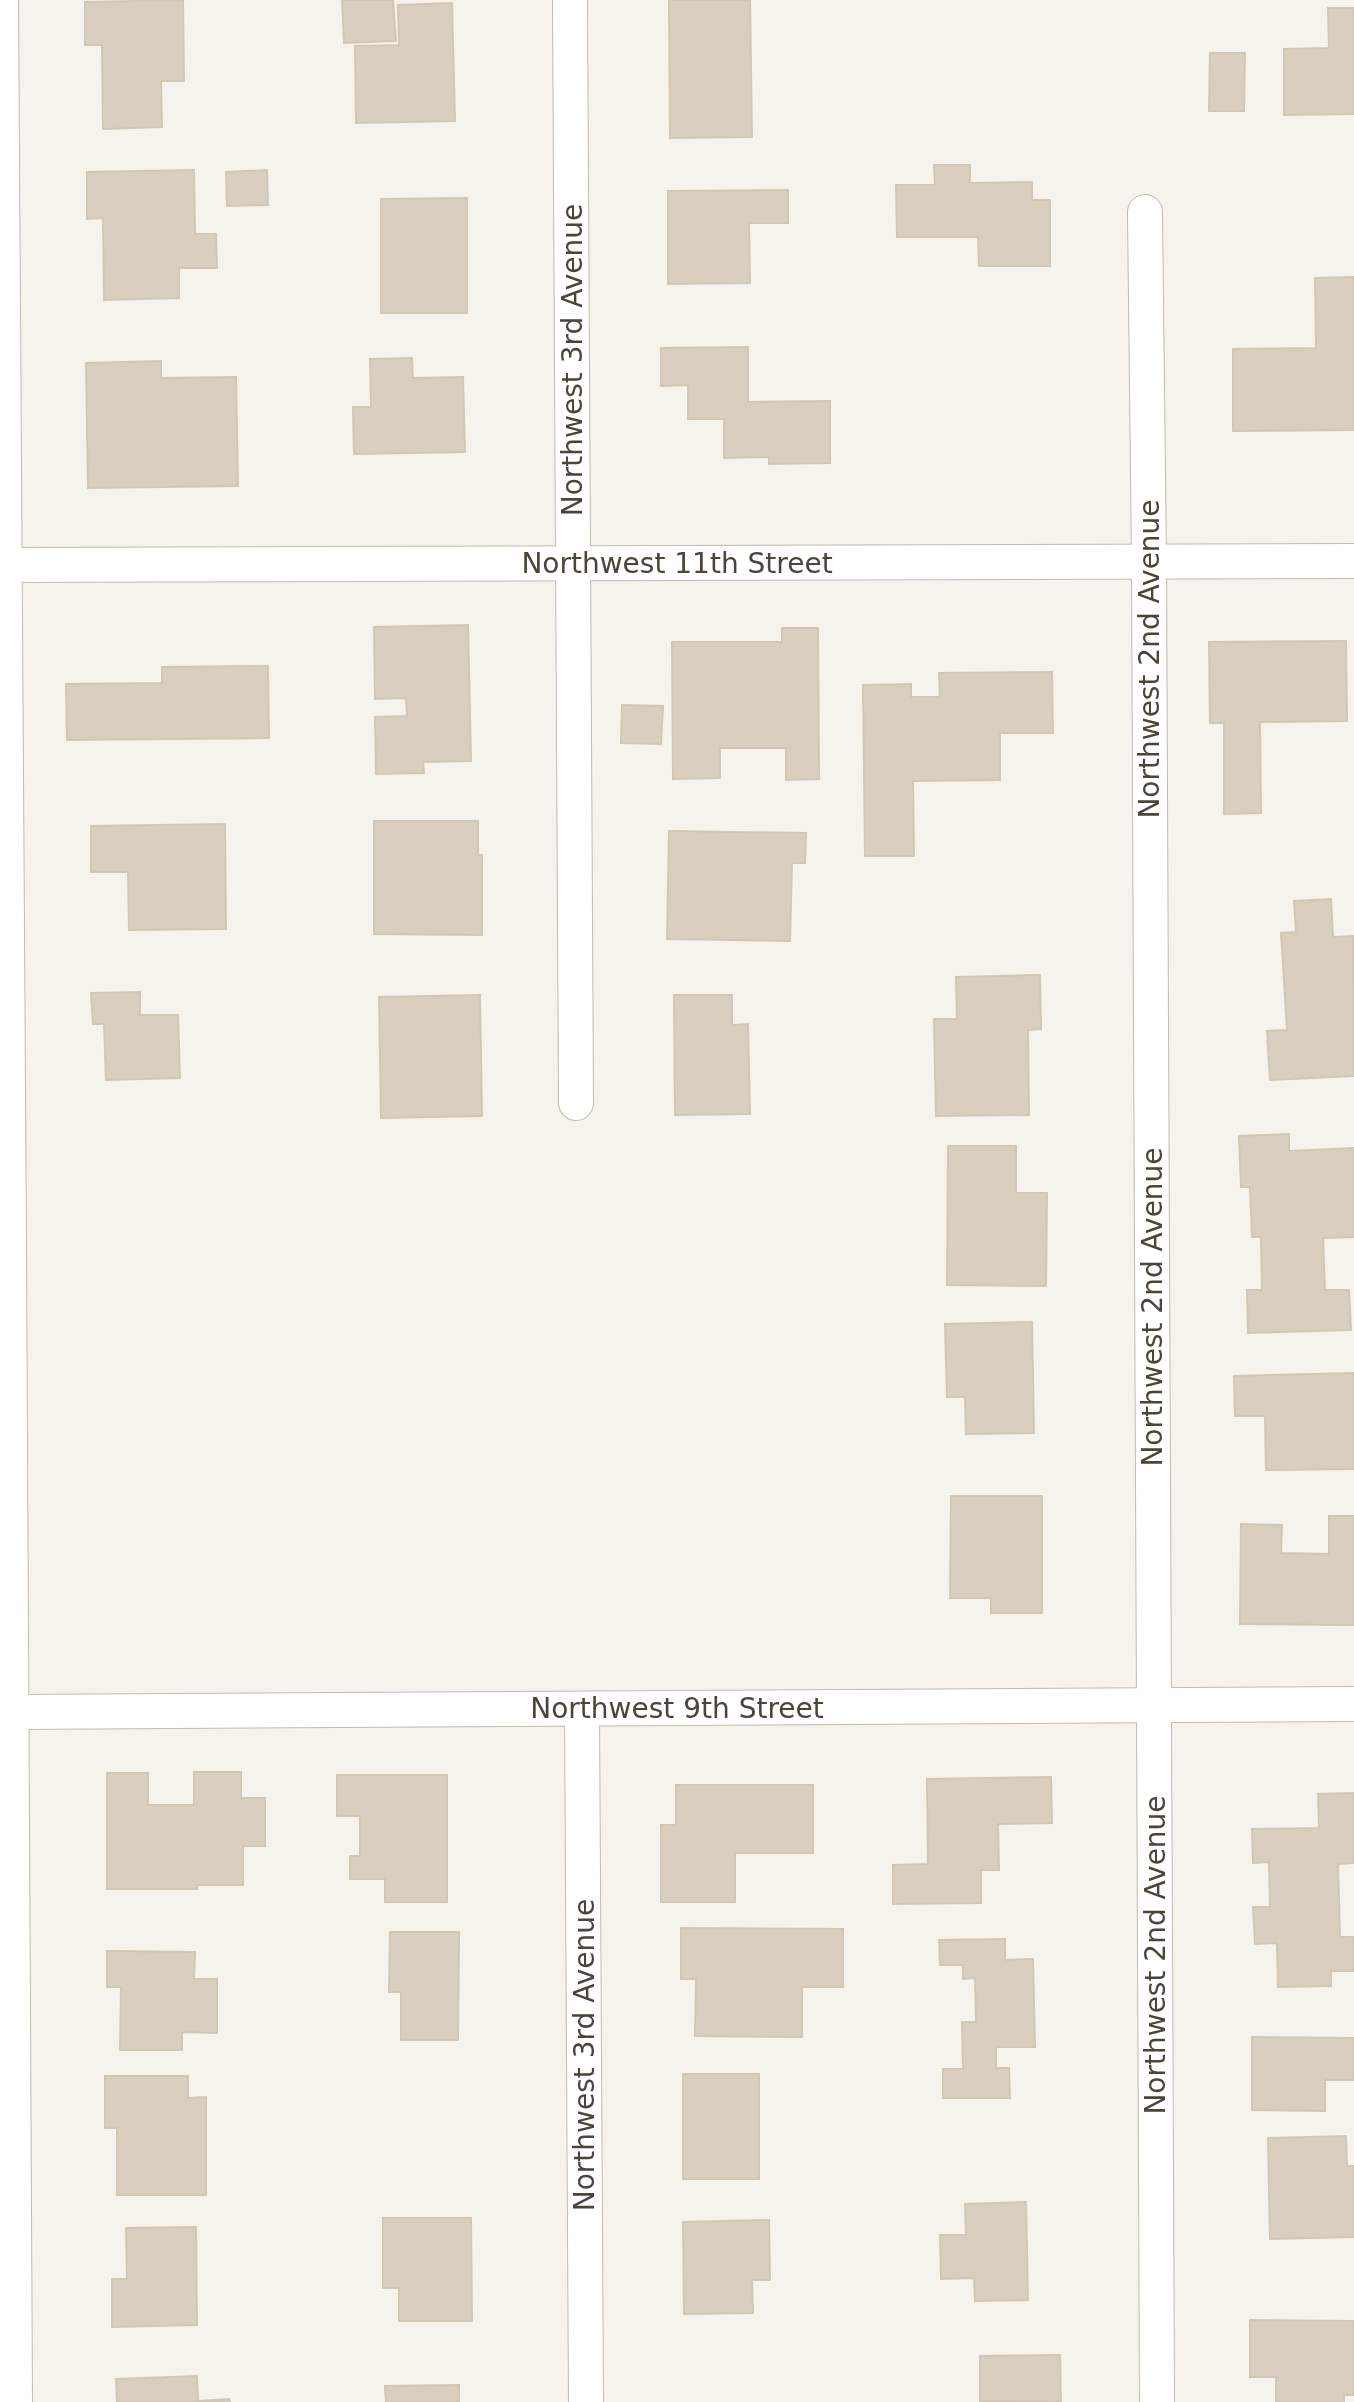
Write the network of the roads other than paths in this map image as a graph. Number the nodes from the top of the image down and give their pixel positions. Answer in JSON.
{"nodes":[{"id":1,"x":1,"y":0,"type":"edge"},
{"id":2,"x":570,"y":0,"type":"edge"},
{"id":3,"x":1145,"y":212,"type":"dead end"},
{"id":4,"x":1149,"y":561,"type":"junction"},
{"id":5,"x":1354,"y":561,"type":"edge"},
{"id":6,"x":573,"y":563,"type":"junction"},
{"id":7,"x":3,"y":565,"type":"edge"},
{"id":8,"x":576,"y":1103,"type":"dead end"},
{"id":9,"x":1354,"y":1704,"type":"edge"},
{"id":10,"x":1154,"y":1705,"type":"junction"},
{"id":11,"x":582,"y":1709,"type":"junction"},
{"id":12,"x":5,"y":1713,"type":"edge"},
{"id":13,"x":15,"y":2402,"type":"edge"},
{"id":14,"x":586,"y":2402,"type":"edge"},
{"id":15,"x":1157,"y":2402,"type":"edge"}],
"edges":[{"from":1,"to":7,"type":"street"},
{"from":2,"to":6,"type":"street","name":"Northwest 3rd Avenue"},
{"from":3,"to":4,"type":"street","name":"Northwest 2nd Avenue"},
{"from":4,"to":5,"type":"street","name":"Northwest 11th Street"},
{"from":4,"to":6,"type":"street","name":"Northwest 11th Street"},
{"from":4,"to":10,"type":"street","name":"Northwest 2nd Avenue"},
{"from":6,"to":7,"type":"street","name":"Northwest 11th Street"},
{"from":6,"to":8,"type":"street","name":"Northwest 3rd Avenue"},
{"from":7,"to":12,"type":"street"},
{"from":9,"to":10,"type":"street","name":"Northwest 9th Street"},
{"from":10,"to":11,"type":"street","name":"Northwest 9th Street"},
{"from":10,"to":15,"type":"street","name":"Northwest 2nd Avenue"},
{"from":11,"to":12,"type":"street","name":"Northwest 9th Street"},
{"from":11,"to":14,"type":"street","name":"Northwest 3rd Avenue"},
{"from":12,"to":13,"type":"street"}]}
